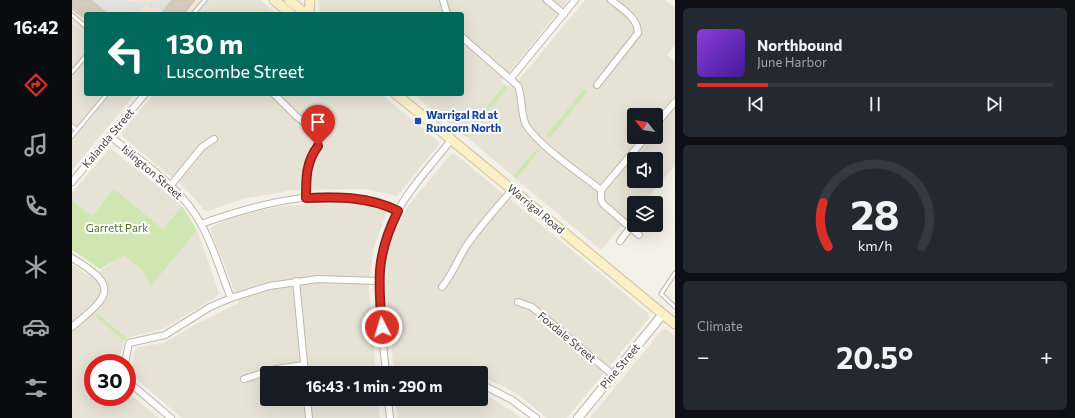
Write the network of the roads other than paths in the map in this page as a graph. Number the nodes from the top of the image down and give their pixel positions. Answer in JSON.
{"nodes":[{"id":1,"x":205,"y":0,"type":"edge"},
{"id":2,"x":274,"y":0,"type":"edge"},
{"id":3,"x":310,"y":0,"type":"edge"},
{"id":4,"x":443,"y":0,"type":"edge"},
{"id":5,"x":547,"y":0,"type":"edge"},
{"id":6,"x":575,"y":0,"type":"edge"},
{"id":7,"x":611,"y":0,"type":"edge"},
{"id":8,"x":291,"y":6,"type":"edge"},
{"id":9,"x":196,"y":12,"type":"edge"},
{"id":10,"x":304,"y":12,"type":"edge"},
{"id":11,"x":308,"y":12,"type":"edge"},
{"id":12,"x":446,"y":12,"type":"edge"},
{"id":13,"x":564,"y":14,"type":"junction"},
{"id":14,"x":72,"y":15,"type":"edge"},
{"id":15,"x":84,"y":25,"type":"edge"},
{"id":16,"x":464,"y":39,"type":"edge"},
{"id":17,"x":84,"y":58,"type":"edge"},
{"id":18,"x":72,"y":72,"type":"edge"},
{"id":19,"x":511,"y":78,"type":"junction"},
{"id":20,"x":597,"y":85,"type":"dead end"},
{"id":21,"x":105,"y":96,"type":"edge"},
{"id":22,"x":143,"y":96,"type":"edge"},
{"id":23,"x":276,"y":96,"type":"edge"},
{"id":24,"x":398,"y":96,"type":"edge"},
{"id":25,"x":674,"y":105,"type":"edge"},
{"id":26,"x":663,"y":117,"type":"edge"},
{"id":27,"x":72,"y":126,"type":"edge"},
{"id":28,"x":77,"y":130,"type":"junction"},
{"id":29,"x":72,"y":136,"type":"edge"},
{"id":30,"x":110,"y":136,"type":"junction"},
{"id":31,"x":214,"y":138,"type":"dead end"},
{"id":32,"x":452,"y":139,"type":"junction"},
{"id":33,"x":640,"y":144,"type":"edge"},
{"id":34,"x":72,"y":182,"type":"edge"},
{"id":35,"x":171,"y":185,"type":"junction"},
{"id":36,"x":513,"y":189,"type":"junction"},
{"id":37,"x":601,"y":190,"type":"junction"},
{"id":38,"x":306,"y":198,"type":"junction"},
{"id":39,"x":398,"y":211,"type":"junction"},
{"id":40,"x":201,"y":224,"type":"junction"},
{"id":41,"x":627,"y":225,"type":"edge"},
{"id":42,"x":627,"y":232,"type":"edge"},
{"id":43,"x":636,"y":232,"type":"edge"},
{"id":44,"x":639,"y":234,"type":"dead end"},
{"id":45,"x":620,"y":241,"type":"dead end"},
{"id":46,"x":72,"y":258,"type":"edge"},
{"id":47,"x":675,"y":273,"type":"edge"},
{"id":48,"x":378,"y":280,"type":"junction"},
{"id":49,"x":296,"y":281,"type":"junction"},
{"id":50,"x":442,"y":287,"type":"dead end"},
{"id":51,"x":231,"y":298,"type":"junction"},
{"id":52,"x":518,"y":302,"type":"dead end"},
{"id":53,"x":675,"y":307,"type":"edge"},
{"id":54,"x":664,"y":314,"type":"junction"},
{"id":55,"x":675,"y":324,"type":"edge"},
{"id":56,"x":72,"y":327,"type":"edge"},
{"id":57,"x":127,"y":354,"type":"edge"},
{"id":58,"x":304,"y":365,"type":"joint"},
{"id":59,"x":385,"y":366,"type":"edge"},
{"id":60,"x":613,"y":375,"type":"junction"},
{"id":61,"x":244,"y":379,"type":"dead end"},
{"id":62,"x":136,"y":388,"type":"edge"},
{"id":63,"x":488,"y":388,"type":"edge"},
{"id":64,"x":308,"y":406,"type":"edge"},
{"id":65,"x":389,"y":406,"type":"edge"},
{"id":66,"x":171,"y":418,"type":"edge"},
{"id":67,"x":309,"y":418,"type":"edge"},
{"id":68,"x":390,"y":418,"type":"edge"},
{"id":69,"x":536,"y":418,"type":"edge"},
{"id":70,"x":578,"y":418,"type":"edge"}],
"edges":[{"from":1,"to":9,"type":"lane"},
{"from":2,"to":8,"type":"main road"},
{"from":3,"to":11,"type":"main road"},
{"from":4,"to":12,"type":"street"},
{"from":5,"to":13,"type":"street"},
{"from":6,"to":13,"type":"street"},
{"from":7,"to":20,"type":"street"},
{"from":8,"to":10,"type":"main road"},
{"from":13,"to":19,"type":"street"},
{"from":14,"to":15,"type":"lane"},
{"from":16,"to":19,"type":"street"},
{"from":17,"to":18,"type":"lane"},
{"from":19,"to":37,"type":"street"},
{"from":21,"to":28,"type":"lane"},
{"from":22,"to":30,"type":"street","name":"Kalanda Street"},
{"from":23,"to":38,"type":"street"},
{"from":24,"to":32,"type":"main road","name":"Warrigal Road"},
{"from":25,"to":26,"type":"street"},
{"from":27,"to":28,"type":"lane"},
{"from":28,"to":29,"type":"lane"},
{"from":30,"to":34,"type":"street","name":"Kalanda Street"},
{"from":30,"to":35,"type":"street","name":"Islington Street"},
{"from":31,"to":35,"type":"street"},
{"from":32,"to":36,"type":"main road","name":"Warrigal Road"},
{"from":32,"to":39,"type":"street"},
{"from":33,"to":37,"type":"street"},
{"from":35,"to":40,"type":"street","name":"Islington Street"},
{"from":36,"to":50,"type":"street"},
{"from":36,"to":54,"type":"main road","name":"Warrigal Road"},
{"from":37,"to":41,"type":"street"},
{"from":38,"to":39,"type":"street"},
{"from":38,"to":40,"type":"street"},
{"from":39,"to":48,"type":"street"},
{"from":40,"to":51,"type":"street","name":"Islington Street"},
{"from":42,"to":45,"type":"street"},
{"from":43,"to":44,"type":"street"},
{"from":46,"to":56,"type":"street"},
{"from":47,"to":53,"type":"lane"},
{"from":48,"to":49,"type":"street"},
{"from":48,"to":59,"type":"street"},
{"from":49,"to":51,"type":"street"},
{"from":49,"to":58,"type":"street"},
{"from":51,"to":57,"type":"street"},
{"from":52,"to":60,"type":"street","name":"Foxdale Street"},
{"from":54,"to":55,"type":"main road","name":"Warrigal Road"},
{"from":54,"to":60,"type":"street","name":"Pine Street"},
{"from":58,"to":61,"type":"street"},
{"from":60,"to":70,"type":"street","name":"Pine Street"},
{"from":62,"to":66,"type":"street"},
{"from":63,"to":69,"type":"street"},
{"from":64,"to":67,"type":"street"},
{"from":65,"to":68,"type":"street"}]}
